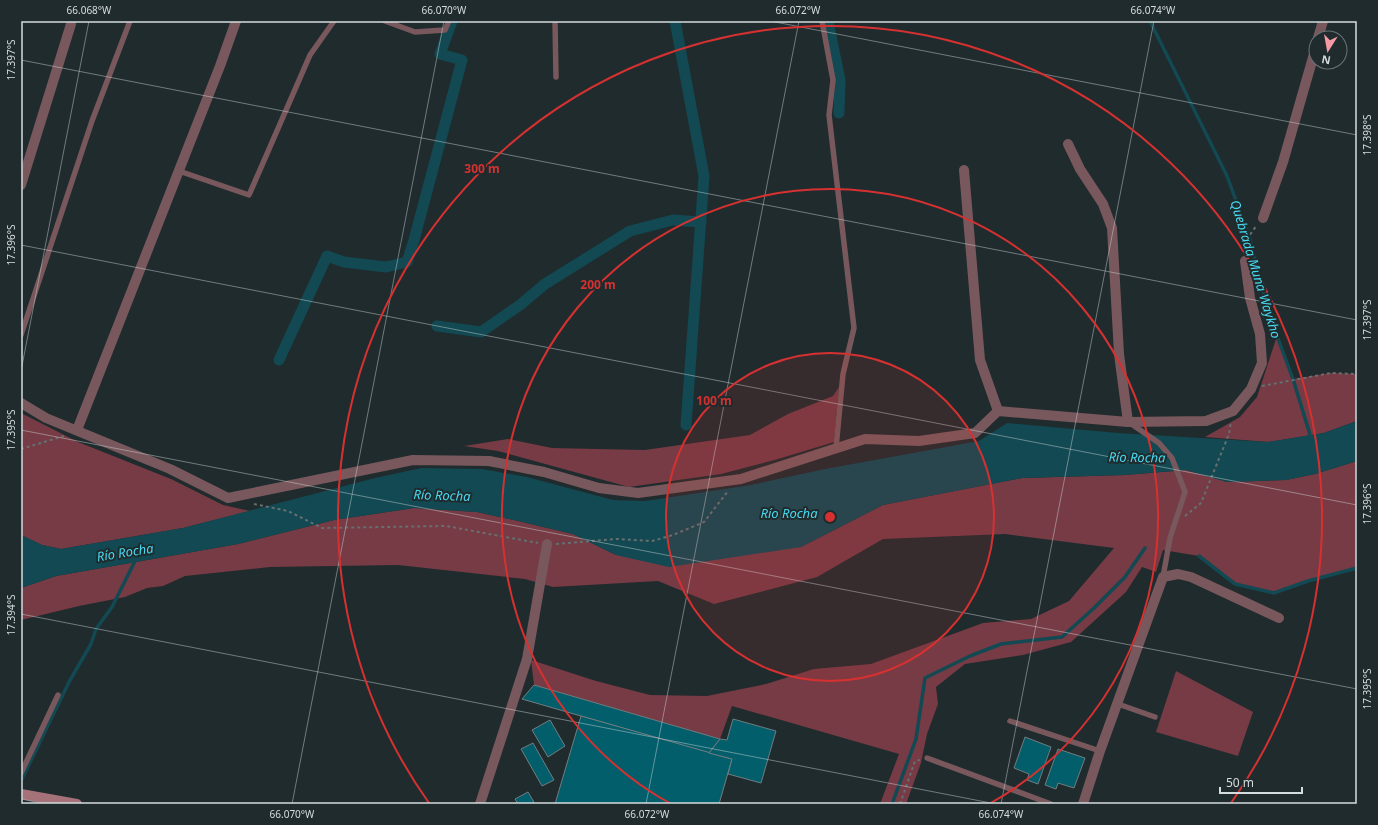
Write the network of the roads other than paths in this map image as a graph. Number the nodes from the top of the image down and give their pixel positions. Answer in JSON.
{"nodes":[{"id":1,"x":130,"y":21,"type":"edge"},
{"id":2,"x":236,"y":21,"type":"edge"},
{"id":3,"x":334,"y":21,"type":"edge"},
{"id":4,"x":385,"y":21,"type":"edge"},
{"id":5,"x":449,"y":21,"type":"edge"},
{"id":6,"x":555,"y":21,"type":"edge"},
{"id":7,"x":822,"y":21,"type":"edge"},
{"id":8,"x":71,"y":24,"type":"dead end"},
{"id":9,"x":1309,"y":70,"type":"edge"},
{"id":10,"x":556,"y":77,"type":"dead end"},
{"id":11,"x":1068,"y":144,"type":"dead end"},
{"id":12,"x":964,"y":170,"type":"dead end"},
{"id":13,"x":179,"y":171,"type":"junction"},
{"id":14,"x":21,"y":185,"type":"edge"},
{"id":15,"x":1263,"y":218,"type":"road end"},
{"id":16,"x":1245,"y":261,"type":"road end"},
{"id":17,"x":21,"y":335,"type":"edge"},
{"id":18,"x":21,"y":403,"type":"edge"},
{"id":19,"x":998,"y":411,"type":"junction"},
{"id":20,"x":1128,"y":422,"type":"junction"},
{"id":21,"x":77,"y":430,"type":"junction"},
{"id":22,"x":836,"y":448,"type":"junction"},
{"id":23,"x":547,"y":544,"type":"road end"},
{"id":24,"x":1163,"y":577,"type":"junction"},
{"id":25,"x":1279,"y":618,"type":"dead end"},
{"id":26,"x":58,"y":695,"type":"dead end"},
{"id":27,"x":1118,"y":704,"type":"junction"},
{"id":28,"x":1155,"y":717,"type":"dead end"},
{"id":29,"x":1010,"y":721,"type":"dead end"},
{"id":30,"x":1100,"y":751,"type":"junction"},
{"id":31,"x":927,"y":758,"type":"road end"},
{"id":32,"x":21,"y":773,"type":"edge"},
{"id":33,"x":21,"y":794,"type":"edge"},
{"id":34,"x":77,"y":804,"type":"edge"},
{"id":35,"x":480,"y":804,"type":"edge"},
{"id":36,"x":1050,"y":804,"type":"edge"},
{"id":37,"x":1083,"y":804,"type":"edge"}],
"edges":[{"from":1,"to":17,"type":"lane"},
{"from":2,"to":13,"type":"street"},
{"from":3,"to":13,"type":"lane"},
{"from":4,"to":5,"type":"lane"},
{"from":6,"to":10,"type":"lane"},
{"from":7,"to":22,"type":"lane"},
{"from":8,"to":14,"type":"street"},
{"from":9,"to":15,"type":"street"},
{"from":11,"to":20,"type":"street"},
{"from":12,"to":19,"type":"street"},
{"from":13,"to":21,"type":"street"},
{"from":16,"to":20,"type":"street"},
{"from":18,"to":21,"type":"street"},
{"from":19,"to":20,"type":"street"},
{"from":19,"to":22,"type":"street"},
{"from":20,"to":24,"type":"lane"},
{"from":21,"to":22,"type":"street"},
{"from":23,"to":35,"type":"street"},
{"from":24,"to":25,"type":"street"},
{"from":24,"to":27,"type":"street"},
{"from":26,"to":32,"type":"lane"},
{"from":27,"to":28,"type":"lane"},
{"from":27,"to":30,"type":"street"},
{"from":29,"to":30,"type":"lane"},
{"from":30,"to":37,"type":"street"},
{"from":31,"to":36,"type":"lane"},
{"from":33,"to":34,"type":"main road"}]}
